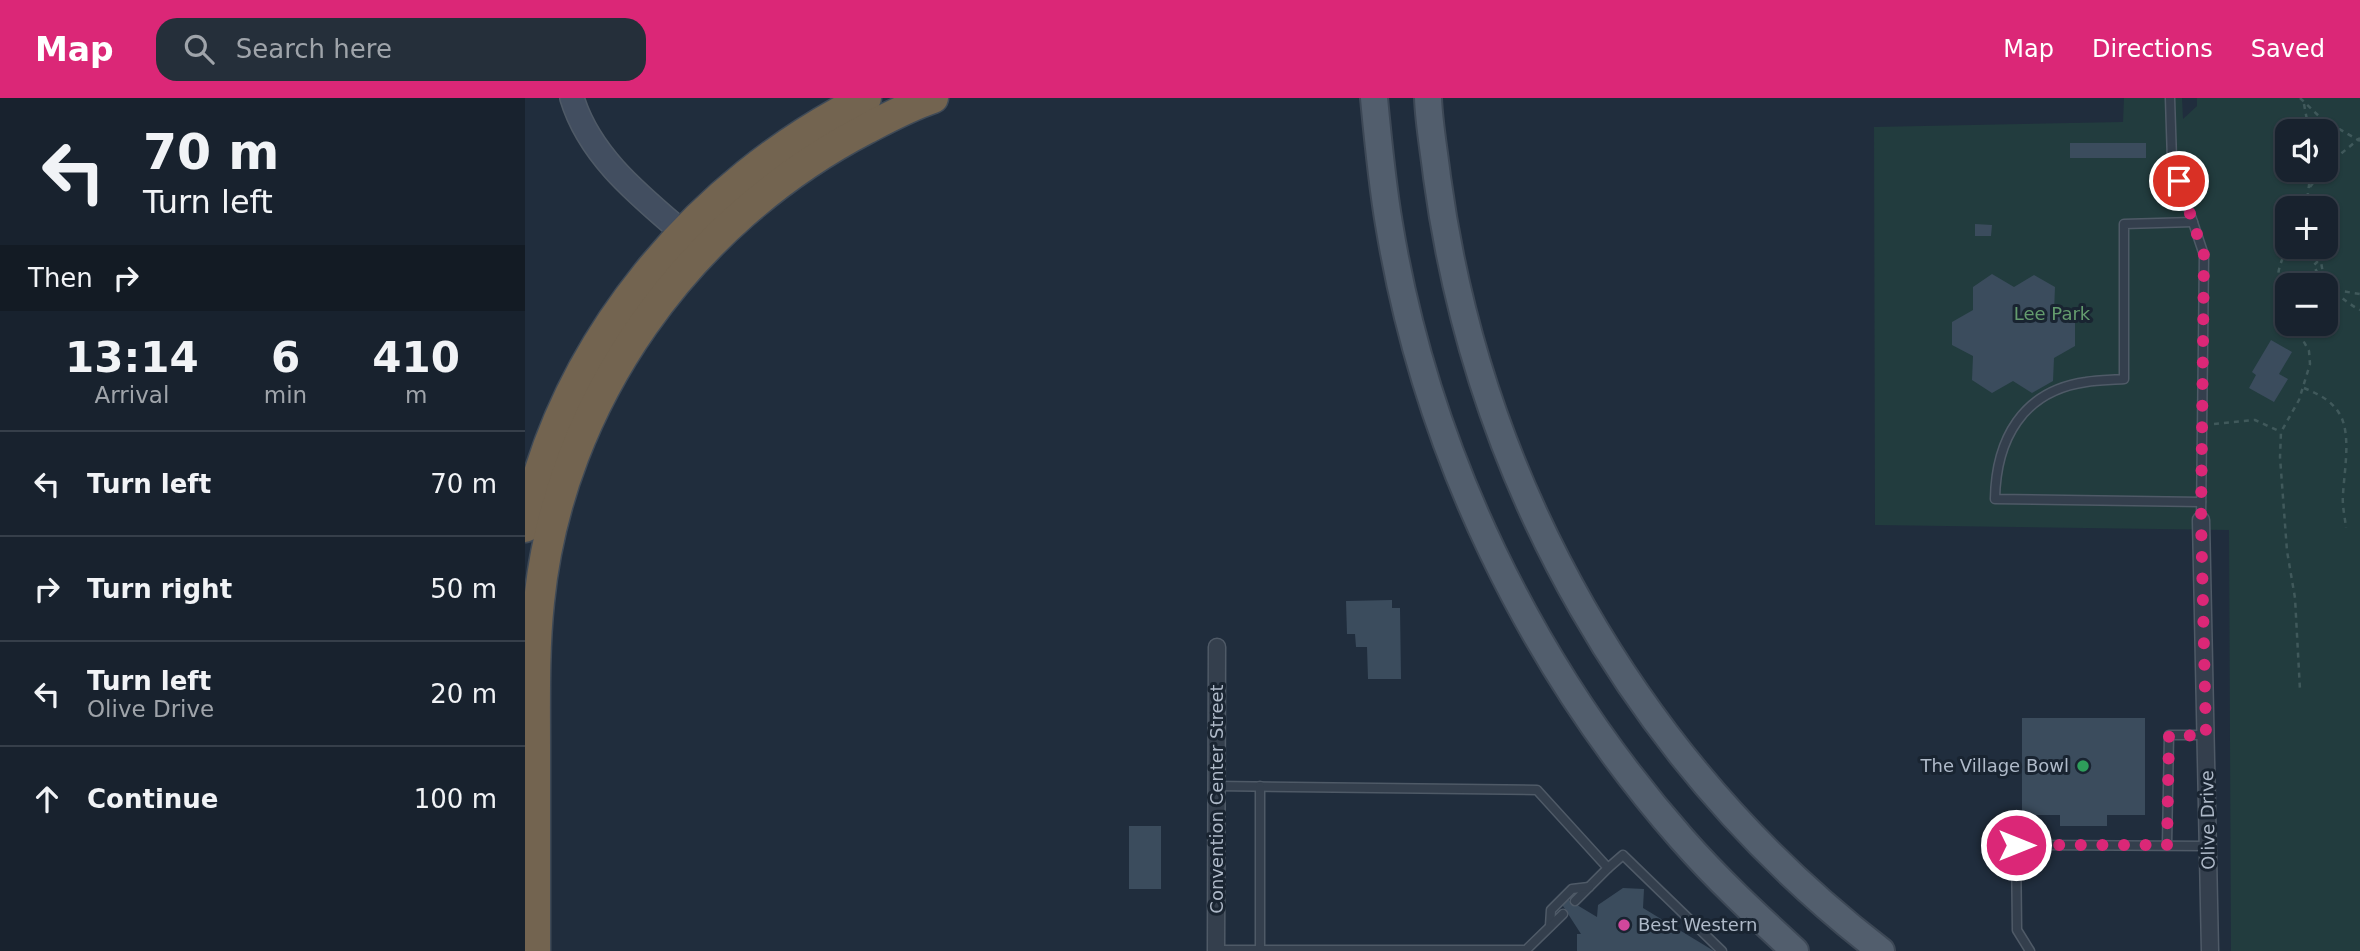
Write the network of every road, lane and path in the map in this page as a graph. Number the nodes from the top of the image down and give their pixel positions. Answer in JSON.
{"nodes":[{"id":1,"x":572,"y":98,"type":"edge"},
{"id":2,"x":866,"y":98,"type":"edge"},
{"id":3,"x":933,"y":98,"type":"edge"},
{"id":4,"x":1428,"y":98,"type":"edge"},
{"id":5,"x":2170,"y":98,"type":"edge"},
{"id":6,"x":2300,"y":98,"type":"edge"},
{"id":7,"x":1374,"y":103,"type":"edge"},
{"id":8,"x":2304,"y":103,"type":"junction"},
{"id":9,"x":2307,"y":119,"type":"edge"},
{"id":10,"x":2359,"y":139,"type":"edge"},
{"id":11,"x":2338,"y":155,"type":"edge"},
{"id":12,"x":2310,"y":182,"type":"edge"},
{"id":13,"x":2314,"y":182,"type":"edge"},
{"id":14,"x":2310,"y":187,"type":"junction"},
{"id":15,"x":2308,"y":196,"type":"edge"},
{"id":16,"x":2193,"y":222,"type":"junction"},
{"id":17,"x":693,"y":242,"type":"junction"},
{"id":18,"x":2325,"y":279,"type":"joint"},
{"id":19,"x":2338,"y":290,"type":"edge"},
{"id":20,"x":2338,"y":294,"type":"edge"},
{"id":21,"x":2360,"y":294,"type":"edge"},
{"id":22,"x":2360,"y":310,"type":"edge"},
{"id":23,"x":2301,"y":336,"type":"edge"},
{"id":24,"x":2304,"y":388,"type":"junction"},
{"id":25,"x":2202,"y":423,"type":"junction"},
{"id":26,"x":2281,"y":432,"type":"junction"},
{"id":27,"x":2201,"y":502,"type":"junction"},
{"id":28,"x":2201,"y":520,"type":"joint"},
{"id":29,"x":525,"y":527,"type":"edge"},
{"id":30,"x":2346,"y":528,"type":"dead end"},
{"id":31,"x":1217,"y":647,"type":"dead end"},
{"id":32,"x":2300,"y":690,"type":"dead end"},
{"id":33,"x":2206,"y":735,"type":"junction"},
{"id":34,"x":1217,"y":786,"type":"junction"},
{"id":35,"x":1260,"y":786,"type":"junction"},
{"id":36,"x":2167,"y":845,"type":"junction"},
{"id":37,"x":2208,"y":846,"type":"junction"},
{"id":38,"x":1608,"y":868,"type":"junction"},
{"id":39,"x":1589,"y":887,"type":"junction"},
{"id":40,"x":1575,"y":901,"type":"dead end"},
{"id":41,"x":1563,"y":914,"type":"dead end"},
{"id":42,"x":1550,"y":926,"type":"junction"},
{"id":43,"x":535,"y":951,"type":"edge"},
{"id":44,"x":1216,"y":951,"type":"edge"},
{"id":45,"x":1260,"y":951,"type":"edge"},
{"id":46,"x":1390,"y":951,"type":"edge"},
{"id":47,"x":1722,"y":951,"type":"edge"},
{"id":48,"x":1795,"y":951,"type":"edge"},
{"id":49,"x":1881,"y":951,"type":"edge"},
{"id":50,"x":2030,"y":951,"type":"edge"},
{"id":51,"x":2210,"y":951,"type":"edge"}],
"edges":[{"from":1,"to":17,"type":"street"},
{"from":2,"to":17,"type":"highway"},
{"from":3,"to":17,"type":"highway"},
{"from":4,"to":49,"type":"main road"},
{"from":5,"to":16,"type":"lane"},
{"from":6,"to":8,"type":"path"},
{"from":7,"to":48,"type":"main road"},
{"from":8,"to":9,"type":"path"},
{"from":8,"to":10,"type":"path"},
{"from":10,"to":11,"type":"path"},
{"from":12,"to":14,"type":"path"},
{"from":13,"to":14,"type":"path"},
{"from":14,"to":15,"type":"path"},
{"from":16,"to":25,"type":"lane"},
{"from":16,"to":27,"type":"lane"},
{"from":17,"to":29,"type":"highway"},
{"from":17,"to":43,"type":"highway"},
{"from":18,"to":18,"type":"path"},
{"from":19,"to":21,"type":"path"},
{"from":20,"to":22,"type":"path"},
{"from":23,"to":24,"type":"path"},
{"from":24,"to":26,"type":"path"},
{"from":24,"to":30,"type":"path"},
{"from":25,"to":26,"type":"path"},
{"from":25,"to":27,"type":"lane"},
{"from":26,"to":32,"type":"path"},
{"from":27,"to":28,"type":"lane"},
{"from":28,"to":33,"type":"street","name":"Olive Drive"},
{"from":31,"to":34,"type":"street","name":"Convention Center Street"},
{"from":33,"to":36,"type":"lane"},
{"from":33,"to":37,"type":"street","name":"Olive Drive"},
{"from":34,"to":35,"type":"lane"},
{"from":34,"to":44,"type":"street","name":"Convention Center Street"},
{"from":35,"to":38,"type":"lane"},
{"from":35,"to":45,"type":"lane"},
{"from":36,"to":37,"type":"lane"},
{"from":36,"to":50,"type":"lane"},
{"from":37,"to":51,"type":"street","name":"Olive Drive"},
{"from":38,"to":39,"type":"lane"},
{"from":38,"to":47,"type":"lane"},
{"from":39,"to":40,"type":"lane"},
{"from":39,"to":42,"type":"lane"},
{"from":41,"to":42,"type":"lane"},
{"from":42,"to":46,"type":"lane"},
{"from":44,"to":45,"type":"lane"},
{"from":45,"to":46,"type":"lane"}]}
